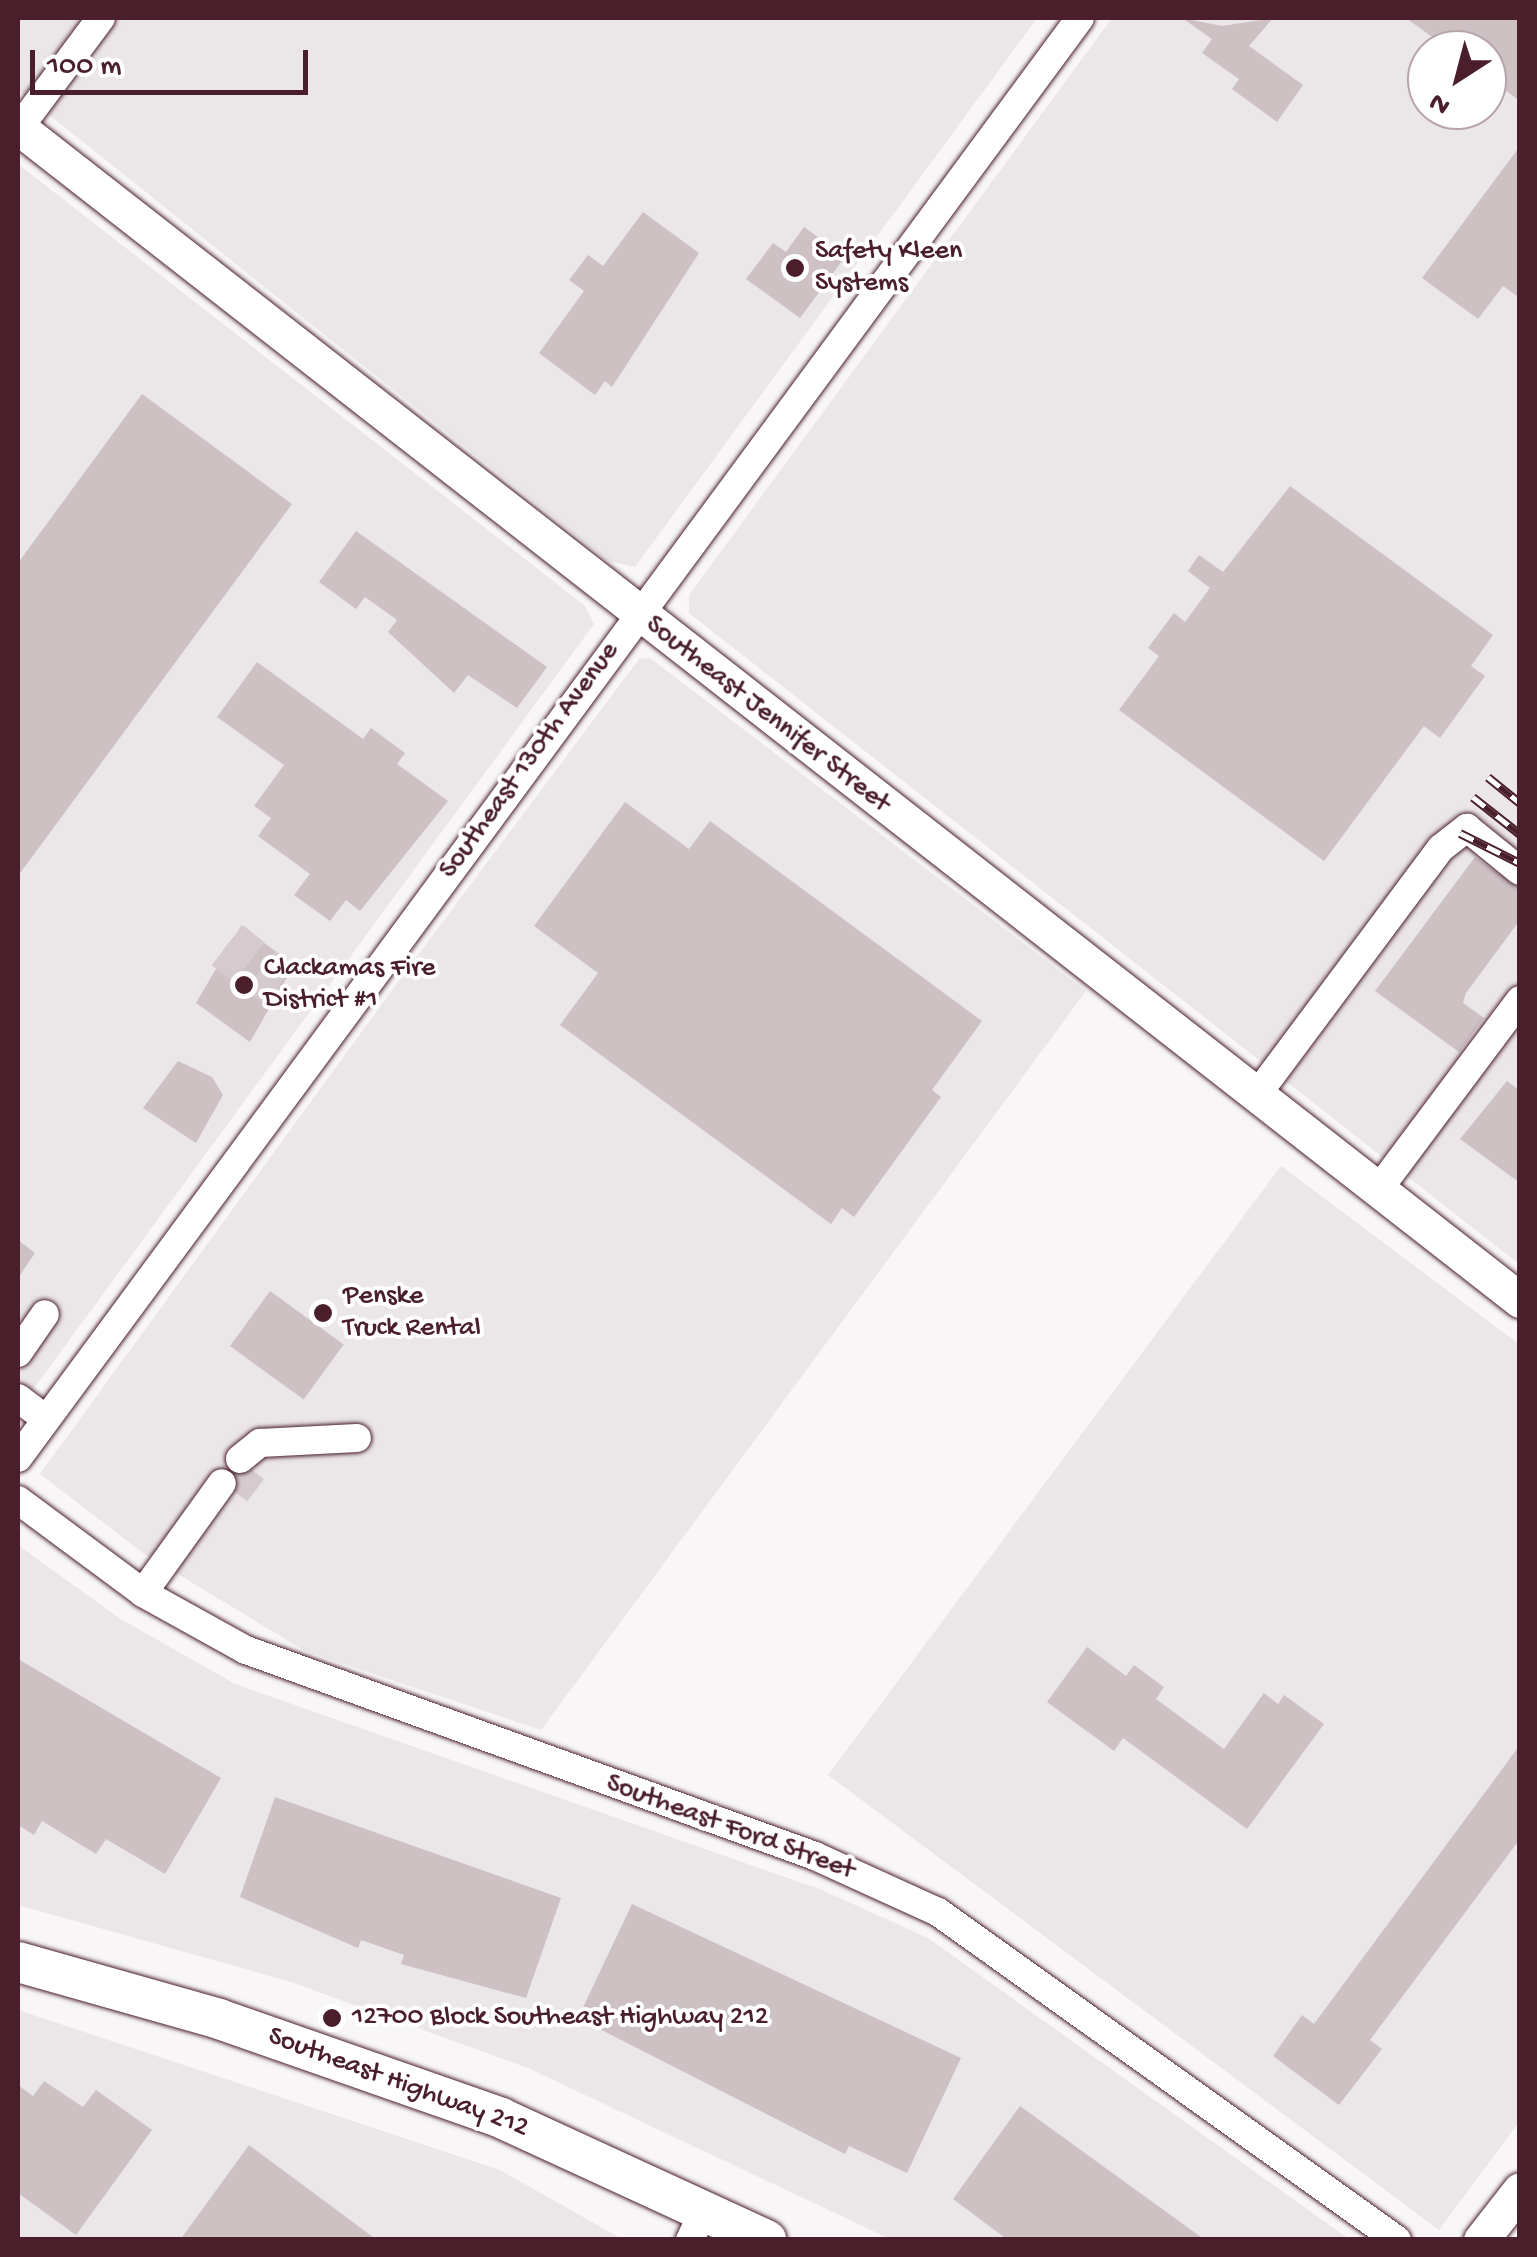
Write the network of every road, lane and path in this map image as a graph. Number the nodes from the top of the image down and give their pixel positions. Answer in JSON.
{"nodes":[{"id":1,"x":101,"y":18,"type":"edge"},
{"id":2,"x":1080,"y":18,"type":"edge"},
{"id":3,"x":18,"y":128,"type":"edge"},
{"id":4,"x":638,"y":614,"type":"junction"},
{"id":5,"x":1520,"y":871,"type":"edge"},
{"id":6,"x":1520,"y":1000,"type":"edge"},
{"id":7,"x":1256,"y":1096,"type":"junction"},
{"id":8,"x":1378,"y":1190,"type":"junction"},
{"id":9,"x":1520,"y":1300,"type":"edge"},
{"id":10,"x":45,"y":1314,"type":"dead end"},
{"id":11,"x":18,"y":1354,"type":"edge"},
{"id":12,"x":18,"y":1398,"type":"edge"},
{"id":13,"x":46,"y":1418,"type":"junction"},
{"id":14,"x":352,"y":1445,"type":"dead end"},
{"id":15,"x":18,"y":1458,"type":"edge"},
{"id":16,"x":247,"y":1464,"type":"tunnel mouth"},
{"id":17,"x":229,"y":1488,"type":"tunnel mouth"},
{"id":18,"x":18,"y":1500,"type":"edge"},
{"id":19,"x":150,"y":1597,"type":"junction"},
{"id":20,"x":18,"y":1962,"type":"edge"},
{"id":21,"x":1520,"y":2190,"type":"edge"},
{"id":22,"x":698,"y":2224,"type":"edge"},
{"id":23,"x":766,"y":2240,"type":"edge"},
{"id":24,"x":1397,"y":2240,"type":"edge"},
{"id":25,"x":1480,"y":2240,"type":"edge"}],
"edges":[{"from":1,"to":3,"type":"street"},
{"from":2,"to":4,"type":"street","name":"Southeast 130th Avenue"},
{"from":3,"to":4,"type":"main road","name":"Southeast Jennifer Street"},
{"from":4,"to":7,"type":"main road","name":"Southeast Jennifer Street"},
{"from":4,"to":13,"type":"street","name":"Southeast 130th Avenue"},
{"from":5,"to":7,"type":"street"},
{"from":6,"to":8,"type":"street"},
{"from":7,"to":8,"type":"main road","name":"Southeast Jennifer Street"},
{"from":8,"to":9,"type":"main road","name":"Southeast Jennifer Street"},
{"from":10,"to":11,"type":"street"},
{"from":12,"to":13,"type":"street"},
{"from":13,"to":15,"type":"street","name":"Southeast 130th Avenue"},
{"from":14,"to":16,"type":"street"},
{"from":17,"to":19,"type":"street"},
{"from":18,"to":19,"type":"street","name":"Southeast Ford Street"},
{"from":19,"to":24,"type":"street","name":"Southeast Ford Street"},
{"from":20,"to":22,"type":"highway","name":"Southeast Highway 212"},
{"from":21,"to":25,"type":"main road"},
{"from":22,"to":23,"type":"highway","name":"Southeast Highway 212"}]}
